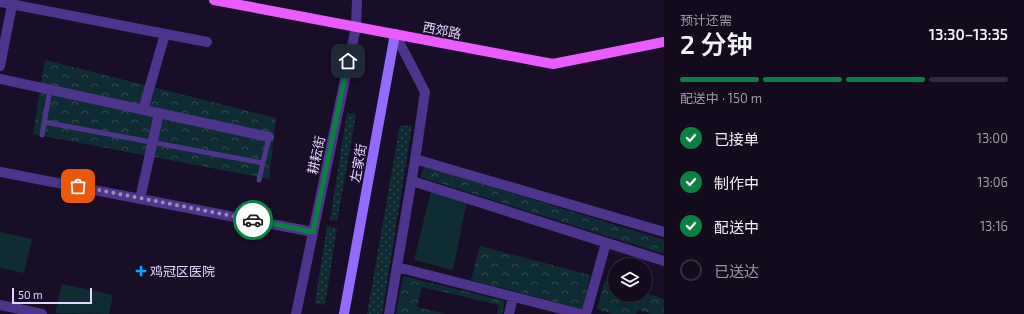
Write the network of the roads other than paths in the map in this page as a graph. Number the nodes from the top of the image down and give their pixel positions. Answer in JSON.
{"nodes":[{"id":1,"x":214,"y":0,"type":"edge"},
{"id":2,"x":357,"y":0,"type":"edge"},
{"id":3,"x":0,"y":2,"type":"edge"},
{"id":4,"x":12,"y":2,"type":"edge"},
{"id":5,"x":356,"y":27,"type":"junction"},
{"id":6,"x":165,"y":34,"type":"junction"},
{"id":7,"x":395,"y":34,"type":"junction"},
{"id":8,"x":207,"y":42,"type":"dead end"},
{"id":9,"x":664,"y":42,"type":"edge"},
{"id":10,"x":0,"y":66,"type":"edge"},
{"id":11,"x":0,"y":79,"type":"edge"},
{"id":12,"x":50,"y":90,"type":"junction"},
{"id":13,"x":143,"y":110,"type":"junction"},
{"id":14,"x":159,"y":113,"type":"junction"},
{"id":15,"x":44,"y":122,"type":"junction"},
{"id":16,"x":42,"y":135,"type":"dead end"},
{"id":17,"x":269,"y":137,"type":"joint"},
{"id":18,"x":152,"y":142,"type":"junction"},
{"id":19,"x":415,"y":159,"type":"junction"},
{"id":20,"x":263,"y":163,"type":"junction"},
{"id":21,"x":0,"y":172,"type":"edge"},
{"id":22,"x":259,"y":180,"type":"dead end"},
{"id":23,"x":412,"y":181,"type":"junction"},
{"id":24,"x":140,"y":199,"type":"junction"},
{"id":25,"x":313,"y":232,"type":"junction"},
{"id":26,"x":664,"y":232,"type":"edge"},
{"id":27,"x":606,"y":243,"type":"junction"},
{"id":28,"x":664,"y":261,"type":"edge"},
{"id":29,"x":397,"y":267,"type":"junction"},
{"id":30,"x":513,"y":297,"type":"junction"},
{"id":31,"x":0,"y":305,"type":"edge"},
{"id":32,"x":42,"y":314,"type":"edge"},
{"id":33,"x":296,"y":314,"type":"edge"},
{"id":34,"x":344,"y":314,"type":"edge"},
{"id":35,"x":389,"y":314,"type":"edge"},
{"id":36,"x":509,"y":314,"type":"edge"},
{"id":37,"x":581,"y":314,"type":"edge"},
{"id":38,"x":586,"y":314,"type":"edge"}],
"edges":[{"from":1,"to":5,"type":"main road","name":"西郊路"},
{"from":2,"to":5,"type":"street","name":"耕耘街"},
{"from":3,"to":4,"type":"street"},
{"from":4,"to":6,"type":"street"},
{"from":4,"to":10,"type":"street"},
{"from":5,"to":7,"type":"main road","name":"西郊路"},
{"from":5,"to":25,"type":"street","name":"耕耘街"},
{"from":6,"to":8,"type":"street"},
{"from":6,"to":13,"type":"street"},
{"from":7,"to":9,"type":"main road","name":"西郊路"},
{"from":7,"to":19,"type":"street"},
{"from":7,"to":34,"type":"main road","name":"左家街"},
{"from":11,"to":12,"type":"street"},
{"from":12,"to":13,"type":"street"},
{"from":12,"to":15,"type":"lane"},
{"from":13,"to":14,"type":"street"},
{"from":14,"to":17,"type":"street"},
{"from":14,"to":18,"type":"street"},
{"from":15,"to":16,"type":"lane"},
{"from":15,"to":18,"type":"lane"},
{"from":17,"to":20,"type":"lane"},
{"from":18,"to":20,"type":"lane"},
{"from":18,"to":24,"type":"street"},
{"from":19,"to":23,"type":"street"},
{"from":19,"to":26,"type":"street"},
{"from":20,"to":22,"type":"lane"},
{"from":21,"to":24,"type":"street"},
{"from":23,"to":27,"type":"street"},
{"from":23,"to":29,"type":"street"},
{"from":24,"to":25,"type":"street"},
{"from":25,"to":33,"type":"street","name":"耕耘街"},
{"from":27,"to":28,"type":"street"},
{"from":27,"to":38,"type":"street"},
{"from":29,"to":30,"type":"street"},
{"from":29,"to":35,"type":"street"},
{"from":30,"to":36,"type":"street"},
{"from":30,"to":37,"type":"street"},
{"from":31,"to":32,"type":"street"}]}
